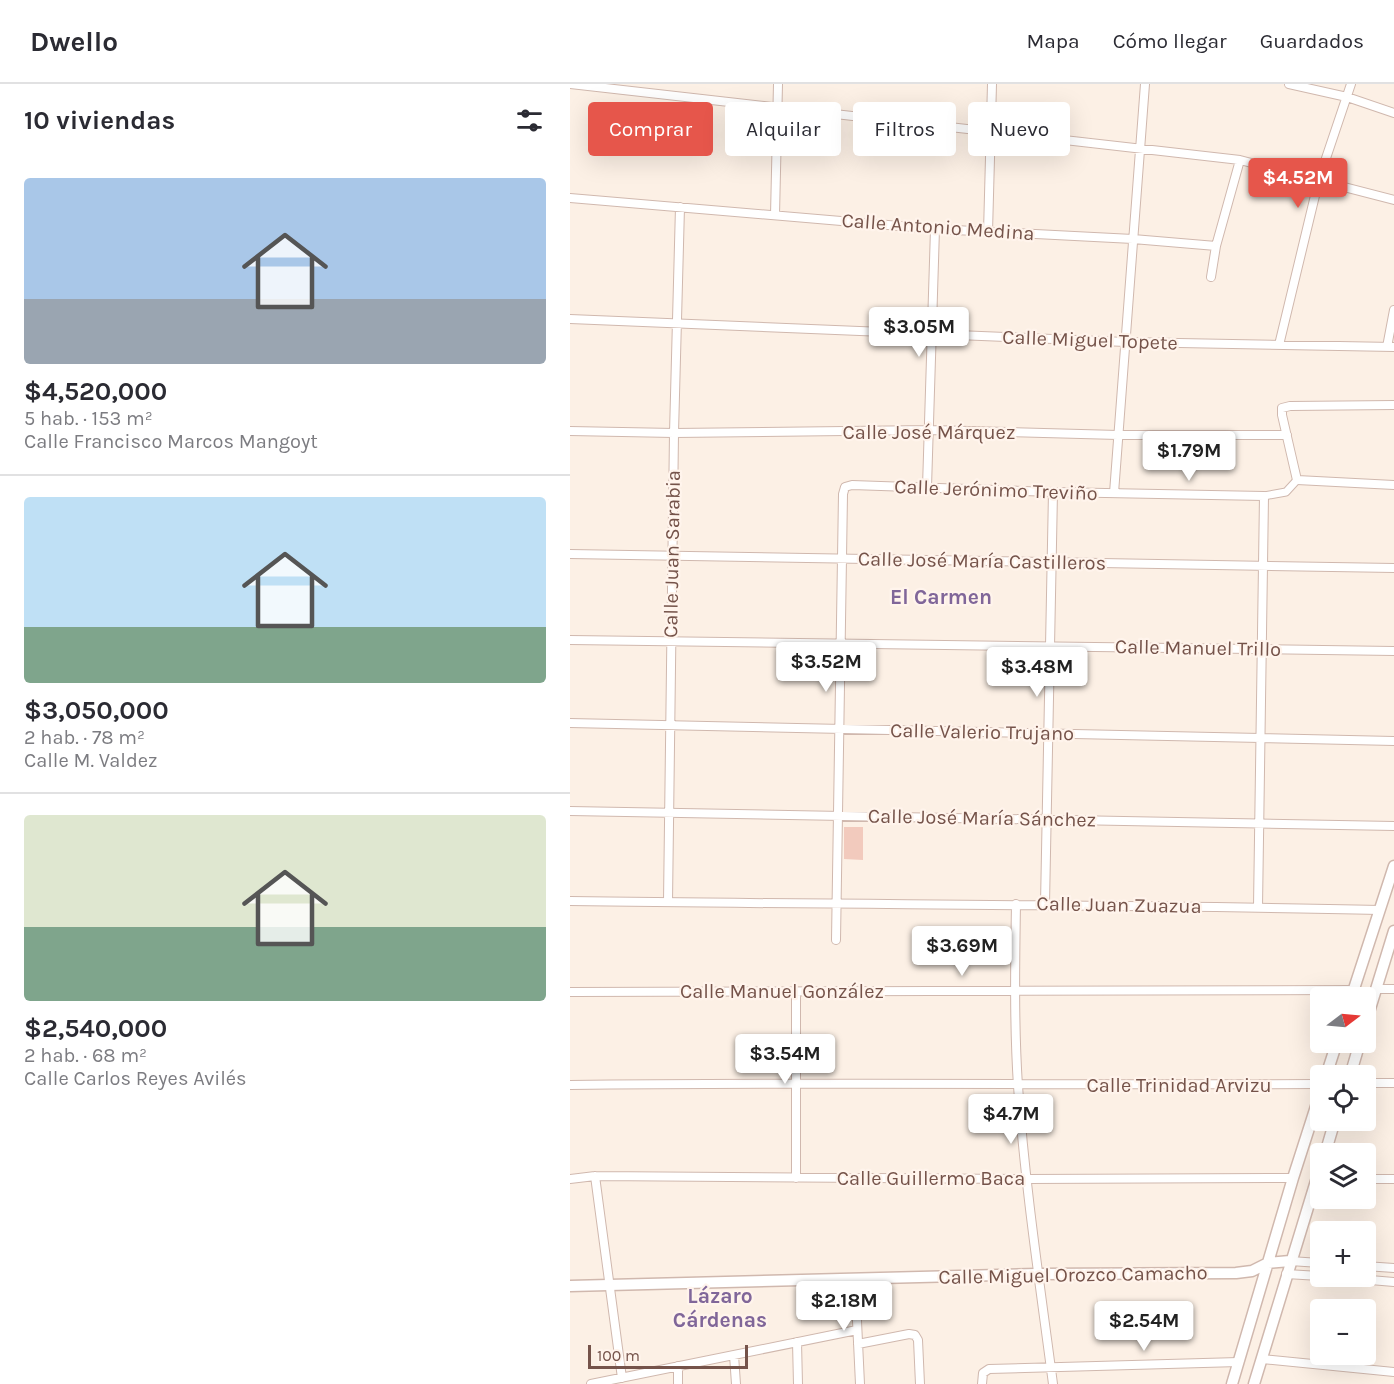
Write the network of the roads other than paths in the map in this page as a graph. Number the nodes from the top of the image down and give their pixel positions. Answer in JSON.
{"nodes":[{"id":1,"x":570,"y":84,"type":"edge"},
{"id":2,"x":778,"y":84,"type":"edge"},
{"id":3,"x":992,"y":84,"type":"edge"},
{"id":4,"x":1145,"y":84,"type":"edge"},
{"id":5,"x":1289,"y":84,"type":"edge"},
{"id":6,"x":1351,"y":84,"type":"edge"},
{"id":7,"x":1347,"y":97,"type":"junction"},
{"id":8,"x":726,"y":102,"type":"edge"},
{"id":9,"x":778,"y":102,"type":"edge"},
{"id":10,"x":992,"y":102,"type":"edge"},
{"id":11,"x":1394,"y":112,"type":"edge"},
{"id":12,"x":841,"y":115,"type":"edge"},
{"id":13,"x":968,"y":129,"type":"edge"},
{"id":14,"x":1070,"y":139,"type":"edge"},
{"id":15,"x":1140,"y":147,"type":"junction"},
{"id":16,"x":777,"y":156,"type":"edge"},
{"id":17,"x":990,"y":156,"type":"edge"},
{"id":18,"x":1240,"y":160,"type":"junction"},
{"id":19,"x":1319,"y":179,"type":"junction"},
{"id":20,"x":570,"y":198,"type":"edge"},
{"id":21,"x":1394,"y":200,"type":"edge"},
{"id":22,"x":680,"y":207,"type":"junction"},
{"id":23,"x":775,"y":215,"type":"junction"},
{"id":24,"x":935,"y":229,"type":"junction"},
{"id":25,"x":988,"y":232,"type":"junction"},
{"id":26,"x":1133,"y":239,"type":"junction"},
{"id":27,"x":1216,"y":246,"type":"junction"},
{"id":28,"x":1211,"y":277,"type":"dead end"},
{"id":29,"x":1394,"y":310,"type":"edge"},
{"id":30,"x":570,"y":320,"type":"edge"},
{"id":31,"x":677,"y":324,"type":"junction"},
{"id":32,"x":933,"y":334,"type":"junction"},
{"id":33,"x":1126,"y":342,"type":"junction"},
{"id":34,"x":1279,"y":345,"type":"junction"},
{"id":35,"x":1390,"y":347,"type":"edge"},
{"id":36,"x":1394,"y":405,"type":"edge"},
{"id":37,"x":570,"y":430,"type":"edge"},
{"id":38,"x":930,"y":430,"type":"junction"},
{"id":39,"x":674,"y":433,"type":"junction"},
{"id":40,"x":1118,"y":435,"type":"junction"},
{"id":41,"x":1287,"y":435,"type":"junction"},
{"id":42,"x":1297,"y":480,"type":"junction"},
{"id":43,"x":1394,"y":486,"type":"edge"},
{"id":44,"x":927,"y":487,"type":"junction"},
{"id":45,"x":1053,"y":492,"type":"junction"},
{"id":46,"x":1114,"y":493,"type":"junction"},
{"id":47,"x":1264,"y":496,"type":"junction"},
{"id":48,"x":570,"y":554,"type":"edge"},
{"id":49,"x":672,"y":555,"type":"junction"},
{"id":50,"x":841,"y":558,"type":"junction"},
{"id":51,"x":1053,"y":563,"type":"junction"},
{"id":52,"x":1264,"y":565,"type":"junction"},
{"id":53,"x":1394,"y":568,"type":"edge"},
{"id":54,"x":570,"y":640,"type":"edge"},
{"id":55,"x":670,"y":643,"type":"junction"},
{"id":56,"x":840,"y":644,"type":"junction"},
{"id":57,"x":1051,"y":647,"type":"junction"},
{"id":58,"x":1263,"y":649,"type":"junction"},
{"id":59,"x":1394,"y":651,"type":"edge"},
{"id":60,"x":570,"y":723,"type":"edge"},
{"id":61,"x":669,"y":725,"type":"junction"},
{"id":62,"x":838,"y":729,"type":"junction"},
{"id":63,"x":1049,"y":734,"type":"junction"},
{"id":64,"x":1261,"y":738,"type":"junction"},
{"id":65,"x":1394,"y":741,"type":"edge"},
{"id":66,"x":570,"y":811,"type":"edge"},
{"id":67,"x":668,"y":813,"type":"junction"},
{"id":68,"x":837,"y":816,"type":"junction"},
{"id":69,"x":1047,"y":820,"type":"junction"},
{"id":70,"x":1259,"y":823,"type":"junction"},
{"id":71,"x":1394,"y":826,"type":"edge"},
{"id":72,"x":1394,"y":866,"type":"edge"},
{"id":73,"x":570,"y":901,"type":"edge"},
{"id":74,"x":668,"y":902,"type":"junction"},
{"id":75,"x":837,"y":904,"type":"junction"},
{"id":76,"x":1016,"y":904,"type":"junction"},
{"id":77,"x":1046,"y":904,"type":"junction"},
{"id":78,"x":1258,"y":907,"type":"junction"},
{"id":79,"x":1380,"y":910,"type":"junction"},
{"id":80,"x":1394,"y":931,"type":"edge"},
{"id":81,"x":836,"y":940,"type":"dead end"},
{"id":82,"x":1355,"y":987,"type":"edge"},
{"id":83,"x":1376,"y":989,"type":"joint"},
{"id":84,"x":1394,"y":989,"type":"edge"},
{"id":85,"x":1015,"y":990,"type":"junction"},
{"id":86,"x":570,"y":992,"type":"edge"},
{"id":87,"x":796,"y":992,"type":"junction"},
{"id":88,"x":1310,"y":993,"type":"edge"},
{"id":89,"x":798,"y":1082,"type":"junction"},
{"id":90,"x":1376,"y":1083,"type":"edge"},
{"id":91,"x":1394,"y":1083,"type":"edge"},
{"id":92,"x":1310,"y":1084,"type":"edge"},
{"id":93,"x":570,"y":1085,"type":"edge"},
{"id":94,"x":1018,"y":1085,"type":"junction"},
{"id":95,"x":1310,"y":1125,"type":"edge"},
{"id":96,"x":595,"y":1176,"type":"junction"},
{"id":97,"x":796,"y":1178,"type":"junction"},
{"id":98,"x":1293,"y":1178,"type":"junction"},
{"id":99,"x":570,"y":1179,"type":"edge"},
{"id":100,"x":1027,"y":1179,"type":"junction"},
{"id":101,"x":1376,"y":1179,"type":"edge"},
{"id":102,"x":1394,"y":1179,"type":"edge"},
{"id":103,"x":1310,"y":1202,"type":"edge"},
{"id":104,"x":1290,"y":1261,"type":"junction"},
{"id":105,"x":1310,"y":1262,"type":"edge"},
{"id":106,"x":1268,"y":1263,"type":"junction"},
{"id":107,"x":1376,"y":1267,"type":"edge"},
{"id":108,"x":1394,"y":1268,"type":"edge"},
{"id":109,"x":1252,"y":1271,"type":"junction"},
{"id":110,"x":1037,"y":1274,"type":"junction"},
{"id":111,"x":1286,"y":1274,"type":"junction"},
{"id":112,"x":1310,"y":1275,"type":"edge"},
{"id":113,"x":1264,"y":1277,"type":"junction"},
{"id":114,"x":855,"y":1279,"type":"junction"},
{"id":115,"x":1376,"y":1281,"type":"edge"},
{"id":116,"x":1394,"y":1282,"type":"edge"},
{"id":117,"x":610,"y":1285,"type":"junction"},
{"id":118,"x":570,"y":1286,"type":"edge"},
{"id":119,"x":857,"y":1330,"type":"junction"},
{"id":120,"x":797,"y":1342,"type":"junction"},
{"id":121,"x":858,"y":1344,"type":"junction"},
{"id":122,"x":734,"y":1355,"type":"junction"},
{"id":123,"x":1262,"y":1359,"type":"junction"},
{"id":124,"x":1239,"y":1362,"type":"junction"},
{"id":125,"x":678,"y":1366,"type":"junction"},
{"id":126,"x":1051,"y":1368,"type":"junction"},
{"id":127,"x":1394,"y":1372,"type":"edge"},
{"id":128,"x":616,"y":1380,"type":"edge"},
{"id":129,"x":591,"y":1384,"type":"edge"},
{"id":130,"x":678,"y":1384,"type":"edge"},
{"id":131,"x":736,"y":1384,"type":"edge"},
{"id":132,"x":798,"y":1384,"type":"edge"},
{"id":133,"x":860,"y":1384,"type":"edge"},
{"id":134,"x":920,"y":1384,"type":"edge"},
{"id":135,"x":982,"y":1384,"type":"edge"},
{"id":136,"x":1053,"y":1384,"type":"edge"},
{"id":137,"x":1232,"y":1384,"type":"edge"},
{"id":138,"x":1254,"y":1384,"type":"edge"}],
"edges":[{"from":1,"to":8,"type":"street"},
{"from":2,"to":9,"type":"street"},
{"from":3,"to":10,"type":"street"},
{"from":4,"to":15,"type":"street"},
{"from":5,"to":7,"type":"street"},
{"from":6,"to":7,"type":"street"},
{"from":7,"to":11,"type":"street"},
{"from":7,"to":19,"type":"street"},
{"from":12,"to":13,"type":"street"},
{"from":14,"to":15,"type":"street"},
{"from":15,"to":18,"type":"street"},
{"from":15,"to":26,"type":"street"},
{"from":16,"to":23,"type":"street"},
{"from":17,"to":25,"type":"street"},
{"from":18,"to":19,"type":"street"},
{"from":18,"to":27,"type":"street"},
{"from":19,"to":21,"type":"street"},
{"from":19,"to":34,"type":"street"},
{"from":20,"to":22,"type":"street","name":"Calle Antonio Medina"},
{"from":22,"to":23,"type":"street","name":"Calle Antonio Medina"},
{"from":22,"to":31,"type":"street","name":"Calle Juan Sarabia"},
{"from":23,"to":24,"type":"street","name":"Calle Antonio Medina"},
{"from":24,"to":25,"type":"street","name":"Calle Antonio Medina"},
{"from":24,"to":32,"type":"street"},
{"from":25,"to":26,"type":"street","name":"Calle Antonio Medina"},
{"from":26,"to":27,"type":"street","name":"Calle Antonio Medina"},
{"from":26,"to":33,"type":"street"},
{"from":27,"to":28,"type":"street"},
{"from":29,"to":35,"type":"street"},
{"from":30,"to":31,"type":"street","name":"Calle Miguel Topete"},
{"from":31,"to":32,"type":"street","name":"Calle Miguel Topete"},
{"from":31,"to":39,"type":"street","name":"Calle Juan Sarabia"},
{"from":32,"to":33,"type":"street","name":"Calle Miguel Topete"},
{"from":32,"to":38,"type":"street"},
{"from":33,"to":34,"type":"street","name":"Calle Miguel Topete"},
{"from":33,"to":40,"type":"street"},
{"from":34,"to":35,"type":"street","name":"Calle Miguel Topete"},
{"from":36,"to":41,"type":"street"},
{"from":37,"to":39,"type":"street","name":"Calle José Márquez"},
{"from":38,"to":39,"type":"street","name":"Calle José Márquez"},
{"from":38,"to":40,"type":"street","name":"Calle José Márquez"},
{"from":38,"to":44,"type":"street"},
{"from":39,"to":49,"type":"street","name":"Calle Juan Sarabia"},
{"from":40,"to":41,"type":"street","name":"Calle José Márquez"},
{"from":40,"to":46,"type":"street"},
{"from":41,"to":42,"type":"street"},
{"from":42,"to":43,"type":"street"},
{"from":42,"to":47,"type":"street","name":"Calle Jerónimo Treviño"},
{"from":44,"to":45,"type":"street","name":"Calle Jerónimo Treviño"},
{"from":44,"to":50,"type":"street","name":"Calle Jerónimo Treviño"},
{"from":45,"to":46,"type":"street","name":"Calle Jerónimo Treviño"},
{"from":45,"to":51,"type":"street"},
{"from":46,"to":47,"type":"street","name":"Calle Jerónimo Treviño"},
{"from":47,"to":52,"type":"street"},
{"from":48,"to":49,"type":"street","name":"Calle José María Castilleros"},
{"from":49,"to":50,"type":"street","name":"Calle José María Castilleros"},
{"from":49,"to":55,"type":"street","name":"Calle Juan Sarabia"},
{"from":50,"to":51,"type":"street","name":"Calle José María Castilleros"},
{"from":50,"to":56,"type":"street"},
{"from":51,"to":52,"type":"street","name":"Calle José María Castilleros"},
{"from":51,"to":57,"type":"street"},
{"from":52,"to":53,"type":"street","name":"Calle José María Castilleros"},
{"from":52,"to":58,"type":"street"},
{"from":54,"to":55,"type":"street","name":"Calle Manuel Trillo"},
{"from":55,"to":56,"type":"street","name":"Calle Manuel Trillo"},
{"from":55,"to":61,"type":"street","name":"Calle Juan Sarabia"},
{"from":56,"to":57,"type":"street","name":"Calle Manuel Trillo"},
{"from":56,"to":62,"type":"street"},
{"from":57,"to":58,"type":"street","name":"Calle Manuel Trillo"},
{"from":57,"to":63,"type":"street"},
{"from":58,"to":59,"type":"street","name":"Calle Manuel Trillo"},
{"from":58,"to":64,"type":"street"},
{"from":60,"to":61,"type":"street","name":"Calle Valerio Trujano"},
{"from":61,"to":62,"type":"street","name":"Calle Valerio Trujano"},
{"from":61,"to":67,"type":"street","name":"Calle Juan Sarabia"},
{"from":62,"to":63,"type":"street","name":"Calle Valerio Trujano"},
{"from":62,"to":68,"type":"street"},
{"from":63,"to":64,"type":"street","name":"Calle Valerio Trujano"},
{"from":63,"to":69,"type":"street"},
{"from":64,"to":65,"type":"street","name":"Calle Valerio Trujano"},
{"from":64,"to":70,"type":"street"},
{"from":66,"to":67,"type":"street","name":"Calle José María Sánchez"},
{"from":67,"to":68,"type":"street","name":"Calle José María Sánchez"},
{"from":67,"to":74,"type":"street","name":"Calle Juan Sarabia"},
{"from":68,"to":69,"type":"street","name":"Calle José María Sánchez"},
{"from":68,"to":75,"type":"street"},
{"from":69,"to":70,"type":"street","name":"Calle José María Sánchez"},
{"from":69,"to":77,"type":"street"},
{"from":70,"to":71,"type":"street","name":"Calle José María Sánchez"},
{"from":70,"to":78,"type":"street"},
{"from":72,"to":79,"type":"street"},
{"from":73,"to":74,"type":"street","name":"Calle Juan Zuazua"},
{"from":74,"to":75,"type":"street","name":"Calle Juan Zuazua"},
{"from":75,"to":76,"type":"street","name":"Calle Juan Zuazua"},
{"from":75,"to":81,"type":"street"},
{"from":76,"to":77,"type":"street","name":"Calle Juan Zuazua"},
{"from":76,"to":85,"type":"street"},
{"from":77,"to":78,"type":"street","name":"Calle Juan Zuazua"},
{"from":78,"to":79,"type":"street","name":"Calle Juan Zuazua"},
{"from":79,"to":82,"type":"street"},
{"from":80,"to":83,"type":"street"},
{"from":83,"to":84,"type":"street"},
{"from":85,"to":87,"type":"street","name":"Calle Manuel González"},
{"from":85,"to":88,"type":"street","name":"Calle Manuel González"},
{"from":85,"to":94,"type":"street"},
{"from":86,"to":87,"type":"street","name":"Calle Manuel González"},
{"from":87,"to":89,"type":"street"},
{"from":89,"to":93,"type":"street","name":"Calle Trinidad Arvizu"},
{"from":89,"to":94,"type":"street","name":"Calle Trinidad Arvizu"},
{"from":89,"to":97,"type":"street"},
{"from":90,"to":91,"type":"street"},
{"from":92,"to":94,"type":"street","name":"Calle Trinidad Arvizu"},
{"from":94,"to":100,"type":"street"},
{"from":95,"to":98,"type":"street"},
{"from":96,"to":97,"type":"street","name":"Calle Guillermo Baca"},
{"from":96,"to":99,"type":"street","name":"Calle Guillermo Baca"},
{"from":96,"to":117,"type":"street"},
{"from":97,"to":100,"type":"street","name":"Calle Guillermo Baca"},
{"from":98,"to":100,"type":"street","name":"Calle Guillermo Baca"},
{"from":98,"to":106,"type":"street"},
{"from":100,"to":110,"type":"street"},
{"from":101,"to":102,"type":"street"},
{"from":103,"to":104,"type":"street"},
{"from":104,"to":105,"type":"street","name":"Calle Miguel Orozco Camacho"},
{"from":104,"to":106,"type":"street","name":"Calle Miguel Orozco Camacho"},
{"from":104,"to":111,"type":"street"},
{"from":106,"to":109,"type":"street","name":"Calle Miguel Orozco Camacho"},
{"from":106,"to":113,"type":"street"},
{"from":107,"to":108,"type":"street"},
{"from":109,"to":110,"type":"street","name":"Calle Miguel Orozco Camacho"},
{"from":109,"to":113,"type":"street"},
{"from":110,"to":114,"type":"street","name":"Calle Miguel Orozco Camacho"},
{"from":110,"to":126,"type":"street"},
{"from":111,"to":112,"type":"street"},
{"from":111,"to":113,"type":"street"},
{"from":111,"to":123,"type":"street"},
{"from":113,"to":124,"type":"street"},
{"from":114,"to":117,"type":"street","name":"Calle Miguel Orozco Camacho"},
{"from":114,"to":119,"type":"street"},
{"from":115,"to":116,"type":"street"},
{"from":117,"to":118,"type":"street","name":"Calle Miguel Orozco Camacho"},
{"from":117,"to":128,"type":"street"},
{"from":119,"to":120,"type":"street"},
{"from":119,"to":121,"type":"street"},
{"from":120,"to":122,"type":"street"},
{"from":120,"to":132,"type":"street"},
{"from":121,"to":133,"type":"street"},
{"from":121,"to":134,"type":"street"},
{"from":122,"to":125,"type":"street"},
{"from":122,"to":131,"type":"street"},
{"from":123,"to":127,"type":"street"},
{"from":123,"to":138,"type":"street"},
{"from":124,"to":126,"type":"street"},
{"from":124,"to":137,"type":"street"},
{"from":125,"to":128,"type":"street"},
{"from":125,"to":130,"type":"street"},
{"from":126,"to":135,"type":"street"},
{"from":126,"to":136,"type":"street"},
{"from":128,"to":129,"type":"street"}]}
